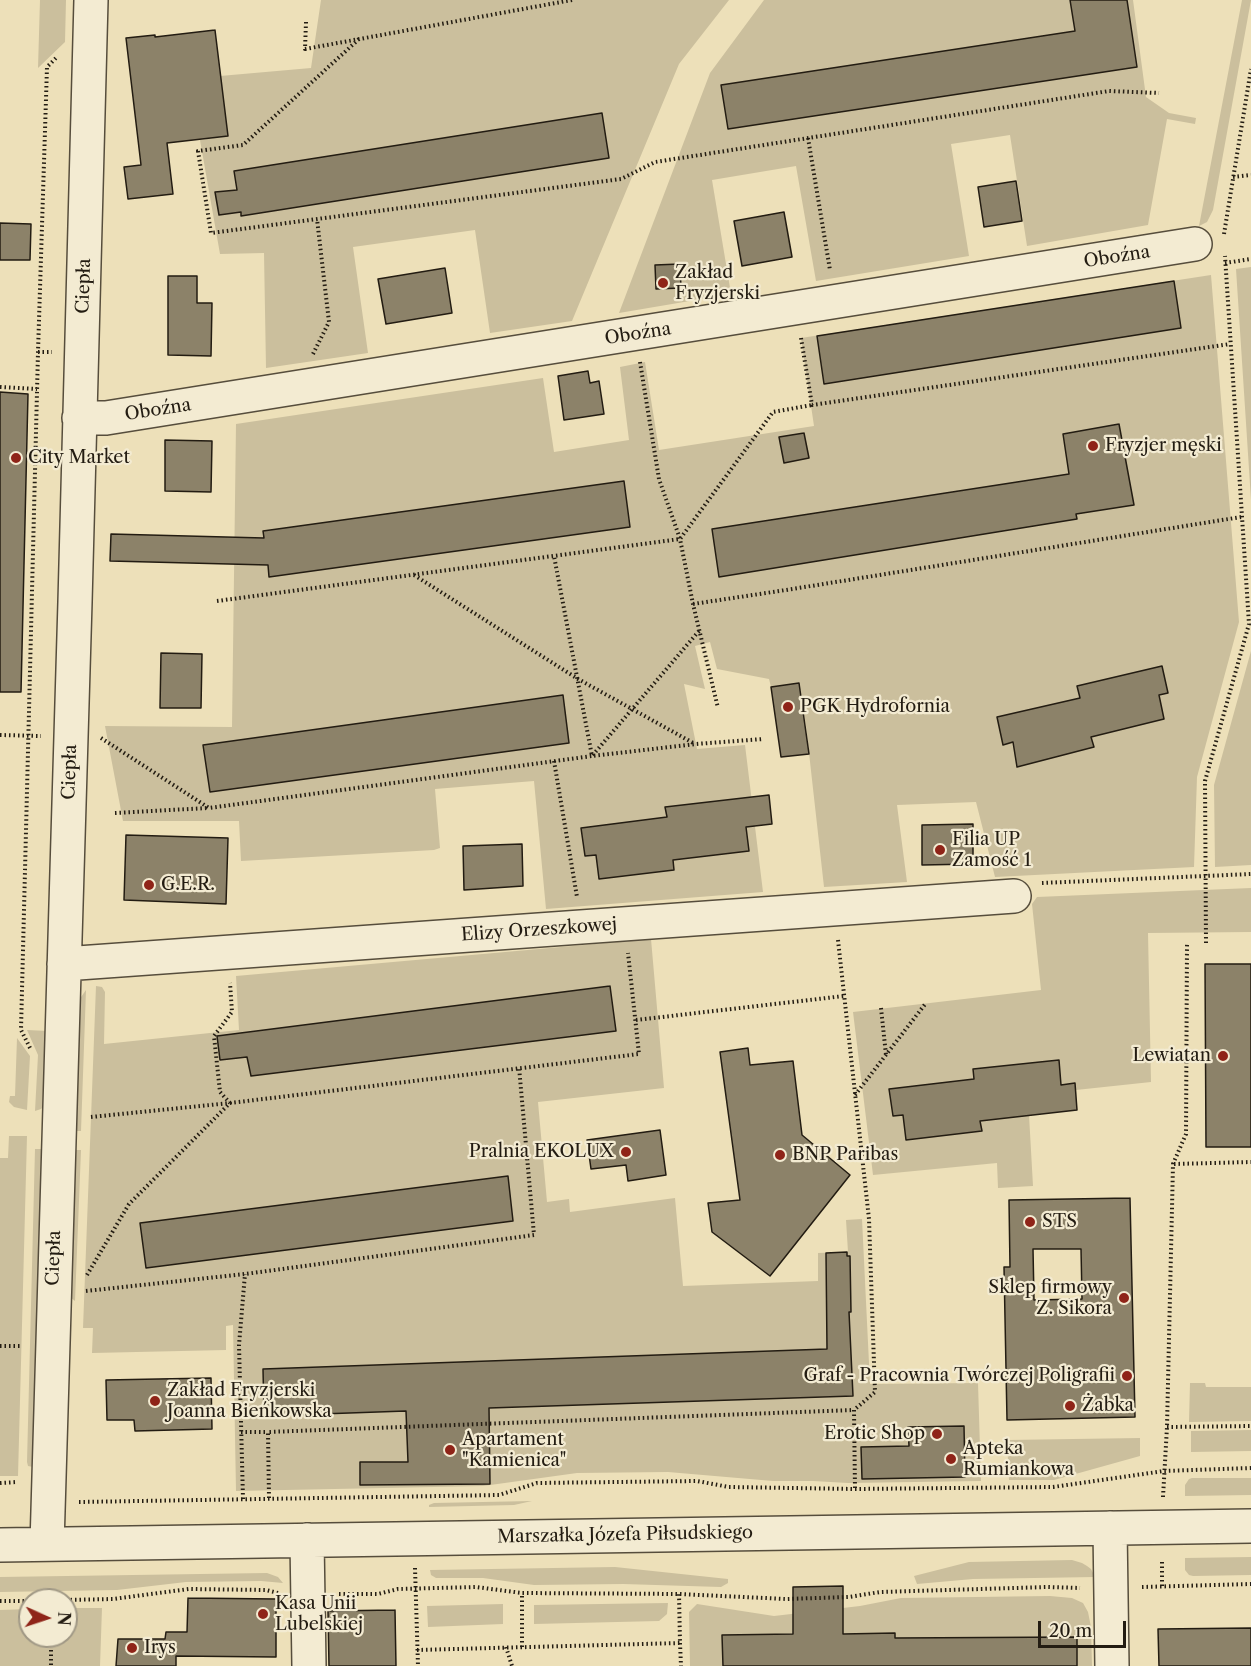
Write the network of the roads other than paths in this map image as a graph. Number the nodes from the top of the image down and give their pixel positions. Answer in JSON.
{"nodes":[{"id":1,"x":91,"y":0,"type":"edge"},
{"id":2,"x":1215,"y":245,"type":"road end"},
{"id":3,"x":80,"y":418,"type":"junction"},
{"id":4,"x":1014,"y":896,"type":"dead end"},
{"id":5,"x":64,"y":964,"type":"junction"},
{"id":6,"x":1251,"y":1526,"type":"edge"},
{"id":7,"x":1110,"y":1528,"type":"junction"},
{"id":8,"x":308,"y":1540,"type":"junction"},
{"id":9,"x":47,"y":1544,"type":"junction"},
{"id":10,"x":0,"y":1545,"type":"edge"},
{"id":11,"x":309,"y":1666,"type":"edge"},
{"id":12,"x":1112,"y":1666,"type":"edge"}],
"edges":[{"from":1,"to":3,"type":"street","name":"Ciepła"},
{"from":2,"to":3,"type":"street","name":"Oboźna"},
{"from":3,"to":5,"type":"street","name":"Ciepła"},
{"from":4,"to":5,"type":"street","name":"Elizy Orzeszkowej"},
{"from":5,"to":9,"type":"street","name":"Ciepła"},
{"from":6,"to":7,"type":"street","name":"Marszałka Józefa Piłsudskiego"},
{"from":7,"to":8,"type":"street","name":"Marszałka Józefa Piłsudskiego"},
{"from":7,"to":12,"type":"street"},
{"from":8,"to":9,"type":"street","name":"Marszałka Józefa Piłsudskiego"},
{"from":8,"to":11,"type":"street"},
{"from":9,"to":10,"type":"street","name":"Marszałka Józefa Piłsudskiego"}]}
